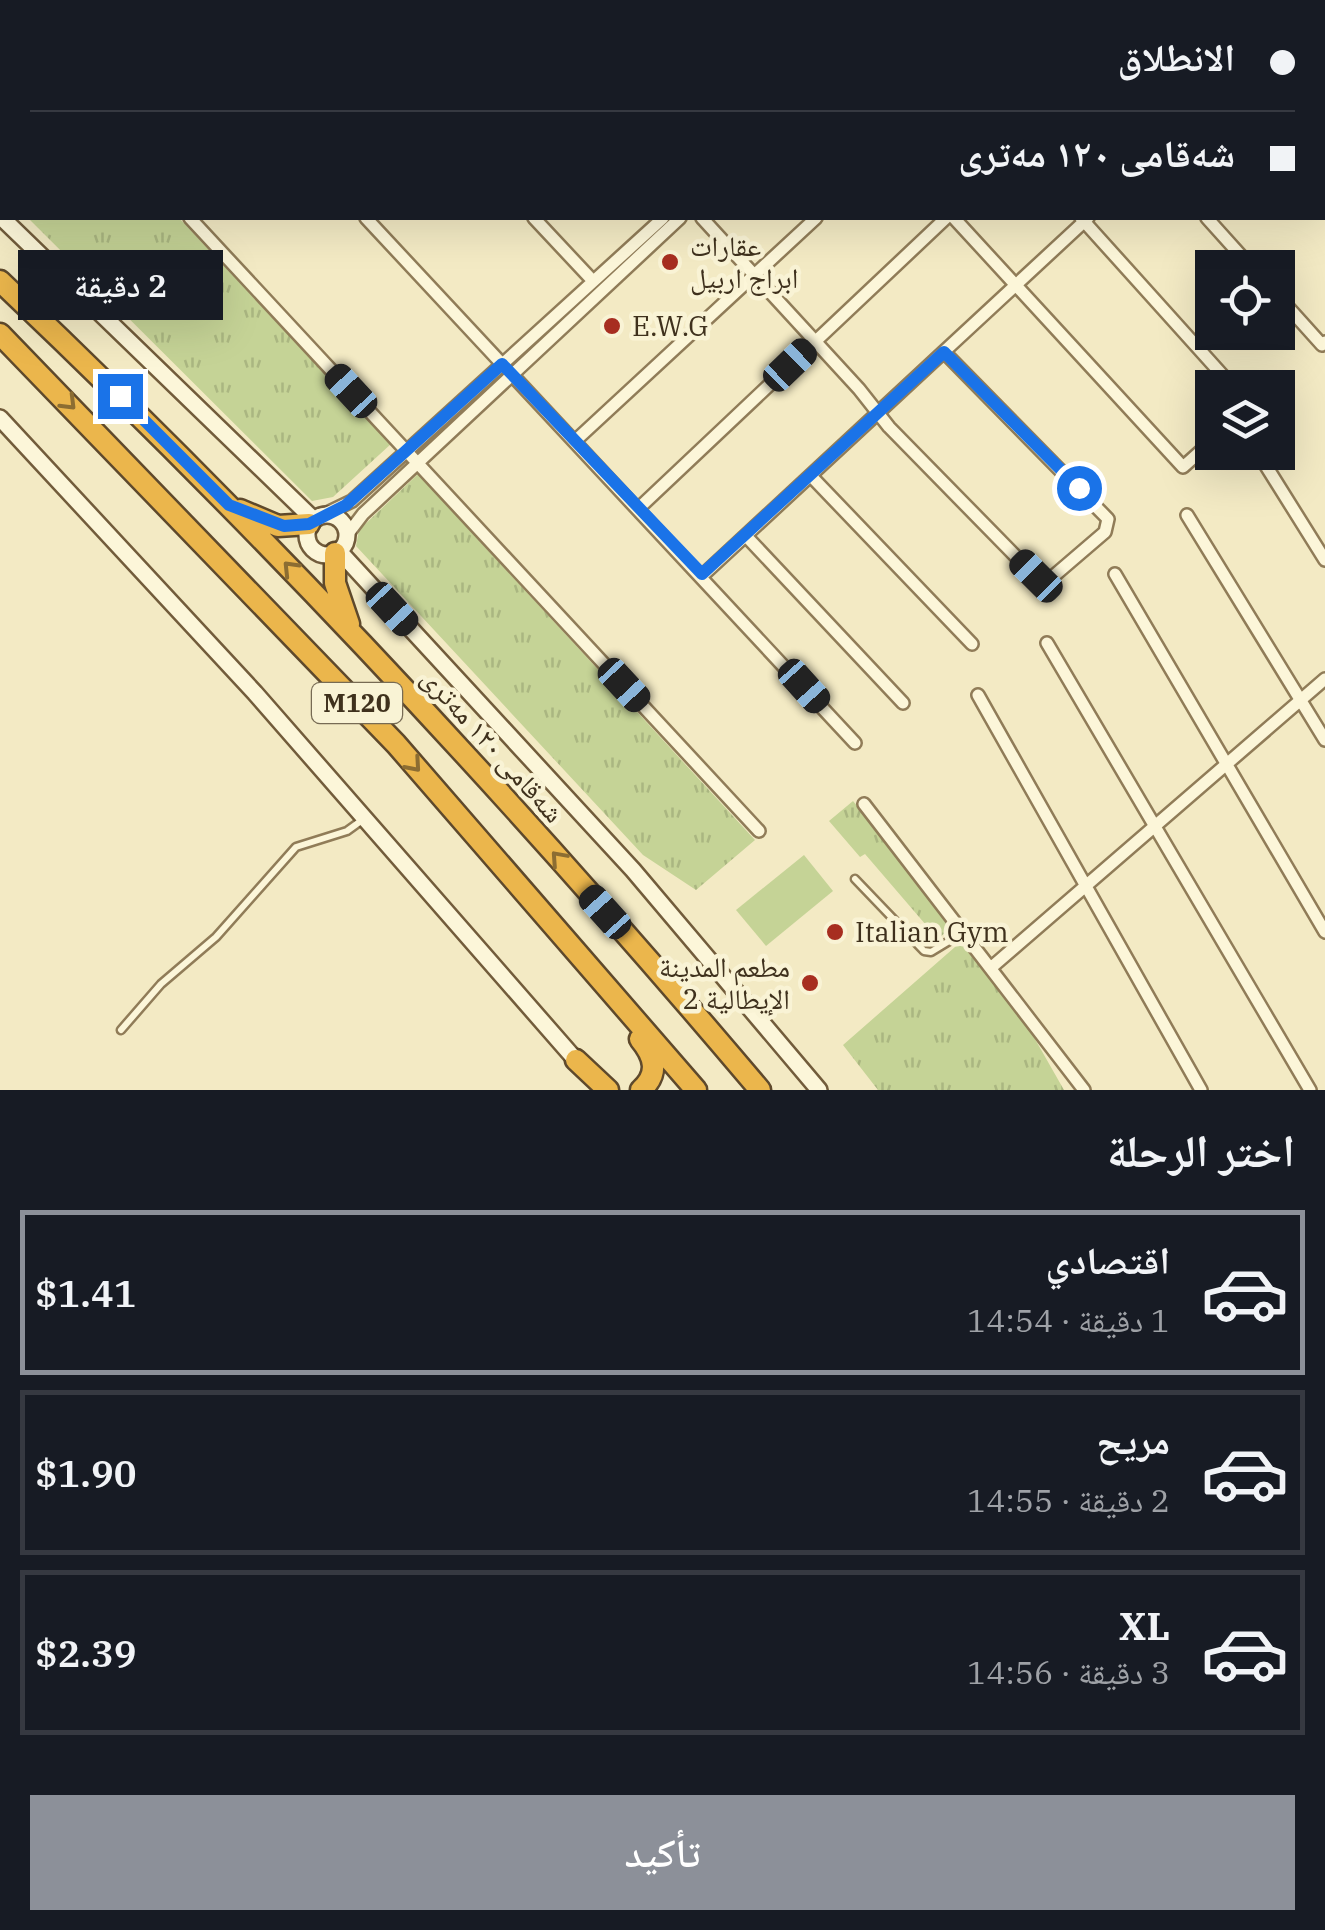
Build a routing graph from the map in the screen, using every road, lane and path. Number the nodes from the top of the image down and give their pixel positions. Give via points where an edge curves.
1 (4, 220) edge
2 (192, 220) edge
3 (368, 220) edge
4 (536, 220) edge
5 (661, 220) edge
6 (678, 220) edge
7 (704, 220) edge
8 (814, 220) edge
9 (944, 220) edge
10 (956, 220) edge
11 (1083, 220) edge
12 (1085, 220) edge
13 (1208, 220) edge
14 (1235, 250) edge
15 (754, 276) junction
16 (0, 281) edge
17 (593, 281) junction
18 (1016, 284) junction
19 (1295, 315) edge
20 (0, 334) edge
21 (815, 341) junction
22 (1325, 342) edge
23 (944, 352) junction
24 (506, 368) junction
25 (1218, 370) edge
26 (878, 414) junction
27 (0, 418) edge
28 (575, 441) junction
29 (406, 450) junction
30 (1195, 456) edge
31 (417, 462) junction
32 (1268, 470) edge
33 (811, 476) junction
34 (229, 505) junction
35 (639, 508) junction
36 (1187, 514) dead end
37 (316, 519) junction
38 (348, 535) junction
39 (746, 536) junction
40 (337, 552) junction
41 (1325, 560) edge
42 (702, 574) junction
43 (1115, 574) dead end
44 (351, 631) junction
45 (1046, 642) dead end
46 (972, 644) dead end
47 (1325, 679) edge
48 (978, 695) dead end
49 (1302, 699) junction
50 (903, 703) dead end
51 (1325, 740) edge
52 (855, 742) dead end
53 (1230, 763) junction
54 (864, 804) dead end
55 (366, 817) junction
56 (1156, 826) junction
57 (759, 830) dead end
58 (855, 879) dead end
59 (1086, 886) junction
60 (964, 932) junction
61 (1325, 932) edge
62 (588, 964) junction
63 (992, 966) junction
64 (120, 1030) dead end
65 (576, 1060) joint
66 (605, 1090) edge
67 (640, 1090) edge
68 (696, 1090) edge
69 (760, 1090) edge
70 (820, 1090) edge
71 (1084, 1090) edge
72 (1201, 1090) edge
73 (1310, 1090) edge

1 - 37 street
2 - 29 street
3 - 24 street
4 - 17 street
5 - 17 street
6 - 24 street
7 - 15 street
8 - 15 street
9 - 21 street
10 - 18 street
11 - 18 street
12 - 25 street
13 - 14 street
15 - 21 street
15 - 28 street
16 - 34 highway, شەقامی ١٢٠ مەتری
17 - 24 street
18 - 23 street
18 - 30 street via 1183,467
19 - 22 street
20 -> 62 highway, M120 via 396,744
21 - 26 street
21 - 35 street
23 - 26 street
23 - 26 street via 1106,516 1105,532 1053,577 1040,579
24 - 28 street
24 - 29 street
24 - 31 street
26 - 33 street
27 - 55 street
28 - 35 street
29 - 31 street
29 - 37 street via 346,505
31 - 38 street
31 - 57 street
32 - 41 street
33 - 39 street
33 - 46 street
34 - 37 highway via 278,526
44 -> 34 highway, شەقامی ١٢٠ مەتری
35 - 42 street
36 - 49 street
37 - 38 street via 342,522
37 - 40 street via 306,536 311,548
38 - 40 street
39 - 42 street
39 - 50 street
40 - 44 highway via 335,583
40 - 70 street via 633,870
42 - 52 street
43 - 53 street
69 -> 44 highway, شەقامی ١٢٠ مەتری
45 - 56 street
47 - 49 street
48 - 59 street
49 - 51 street
49 - 53 street
53 - 56 street
53 - 61 street
54 - 60 street
55 - 64 lane via 347,831 296,847 216,938 160,984
55 - 65 street
56 - 59 street
56 - 73 street
58 - 60 lane via 924,951
59 - 63 street
59 - 72 street
60 - 63 street
62 - 67 highway via 651,1053 653,1073
62 - 68 highway, M120
63 - 71 street
65 - 66 highway

